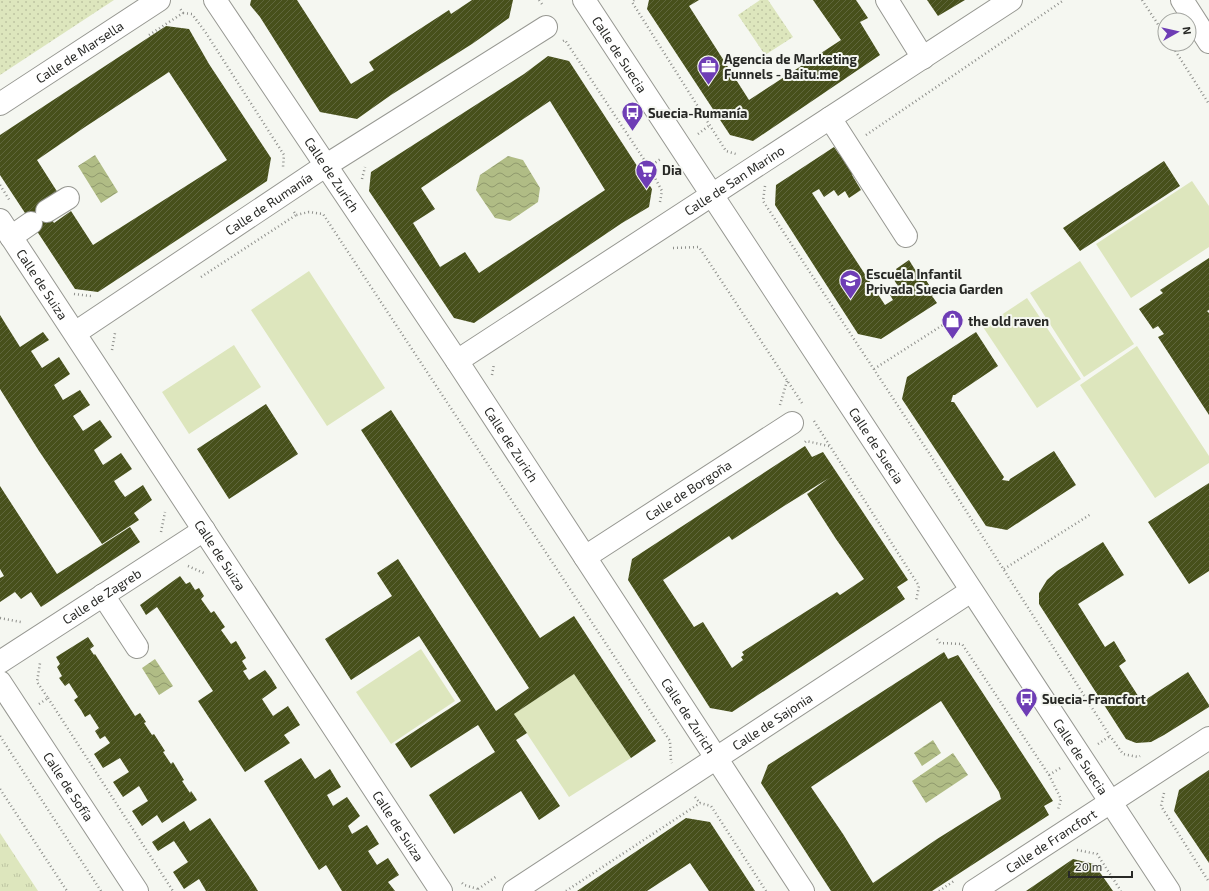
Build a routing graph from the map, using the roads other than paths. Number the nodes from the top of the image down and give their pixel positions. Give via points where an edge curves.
1 (159, 0) edge
2 (215, 0) edge
3 (887, 0) edge
4 (1011, 0) edge
5 (1182, 0) edge
6 (586, 1) edge
7 (552, 36) road end
8 (1209, 42) edge
9 (923, 58) junction
10 (0, 104) edge
11 (830, 118) junction
12 (325, 166) junction
13 (712, 195) junction
14 (68, 198) dead end
15 (18, 230) edge
16 (906, 236) dead end
17 (75, 333) junction
18 (457, 361) junction
19 (803, 416) road end
20 (204, 530) junction
21 (585, 557) junction
22 (971, 591) junction
23 (103, 595) junction
24 (137, 647) dead end
25 (0, 662) edge
26 (0, 682) edge
27 (1209, 738) edge
28 (716, 758) junction
29 (1110, 801) junction
30 (966, 885) edge
31 (137, 891) edge
32 (441, 891) edge
33 (514, 891) edge
34 (803, 891) edge
35 (1169, 891) edge

1 - 10 street, Calle de Marsella
2 - 12 street, Calle de Zurich
3 - 9 street
4 - 9 street, Calle de San Marino
5 - 8 street
6 - 13 street, Calle de Suecia
7 - 12 street, Calle de Rumanía
9 - 11 street, Calle de San Marino
11 - 13 street, Calle de San Marino
11 - 16 street
12 - 17 street, Calle de Rumanía
12 - 18 street, Calle de Zurich
13 - 18 street, Calle de San Marino
13 - 22 street, Calle de Suecia
14 - 15 street
15 - 17 street, Calle de Suiza
17 - 20 street, Calle de Suiza
18 - 21 street, Calle de Zurich
19 - 21 street, Calle de Borgoña
20 - 23 street, Calle de Zagreb
20 - 32 street, Calle de Suiza
21 - 28 street, Calle de Zurich
22 - 28 street, Calle de Sajonia
22 - 29 street, Calle de Suecia
23 - 24 street
23 - 25 street, Calle de Zagreb
26 - 31 street, Calle de Sofía
27 - 29 street, Calle de Francfort
28 - 33 street, Calle de Sajonia
28 - 34 street, Calle de Zurich
29 - 30 street, Calle de Francfort
29 - 35 street, Calle de Suecia

